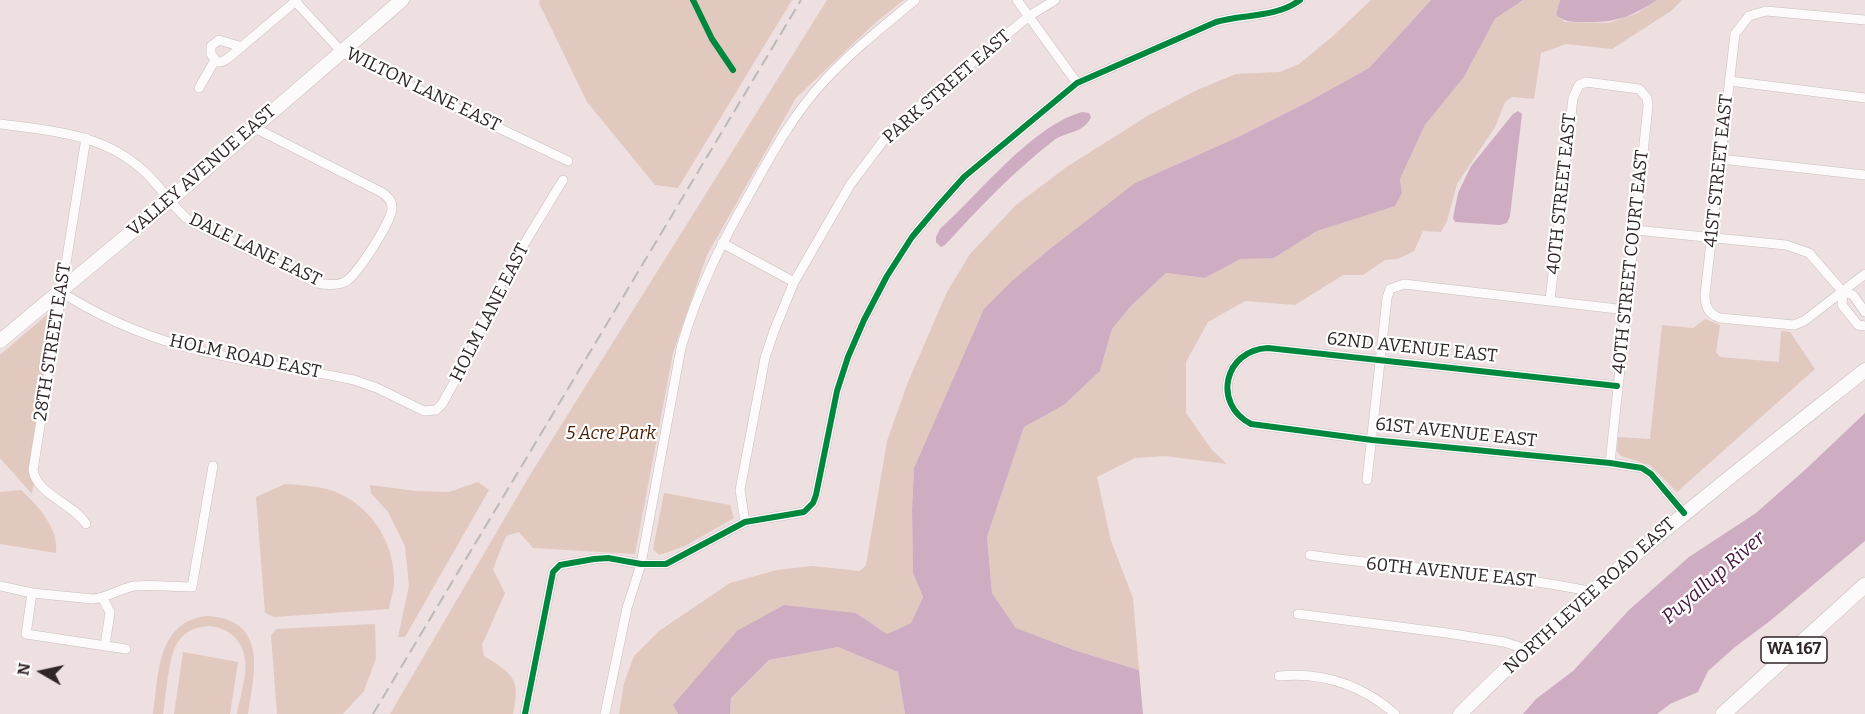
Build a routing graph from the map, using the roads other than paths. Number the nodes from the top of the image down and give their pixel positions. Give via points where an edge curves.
1 (295, 0) edge
2 (402, 0) edge
3 (915, 0) edge
4 (1017, 0) edge
5 (1055, 0) edge
6 (1300, 0) edge
7 (1029, 16) junction
8 (1865, 20) edge
9 (242, 47) junction
10 (342, 51) junction
11 (215, 60) junction
12 (1729, 81) junction
13 (1077, 83) junction
14 (199, 88) dead end
15 (1576, 89) joint
16 (1865, 98) edge
17 (0, 124) edge
18 (253, 127) junction
19 (86, 138) junction
20 (1720, 159) junction
21 (568, 160) dead end
22 (1865, 175) edge
23 (563, 180) dead end
24 (171, 199) junction
25 (1635, 230) junction
26 (1712, 237) junction
27 (722, 243) junction
28 (1865, 274) edge
29 (795, 282) junction
30 (60, 291) junction
31 (1843, 292) junction
32 (1550, 300) junction
33 (1626, 310) junction
34 (1865, 312) edge
35 (1865, 326) edge
36 (0, 341) edge
37 (1381, 360) junction
38 (1865, 370) edge
39 (1617, 386) junction
40 (1227, 389) joint
41 (432, 411) joint
42 (1372, 440) junction
43 (1610, 463) junction
44 (213, 466) dead end
45 (1367, 480) dead end
46 (1684, 513) junction
47 (745, 522) junction
48 (86, 524) dead end
49 (1310, 555) dead end
50 (640, 564) junction
51 (1865, 585) edge
52 (0, 586) edge
53 (1593, 592) junction
54 (32, 593) junction
55 (103, 599) junction
56 (1298, 614) dead end
57 (105, 646) junction
58 (126, 649) dead end
59 (1528, 650) junction
60 (1279, 676) dead end
61 (525, 714) edge
62 (605, 714) edge
63 (1395, 714) edge
64 (1460, 714) edge
65 (1723, 714) edge

1 - 9 street
1 - 10 street, WILTON LANE EAST
2 - 10 street, VALLEY AVENUE EAST
3 - 27 street via 854,51 802,107
4 - 7 street
5 - 7 street, PARK STREET EAST
6 - 13 street via 1268,14 1216,22
7 - 13 street
7 - 29 street, PARK STREET EAST via 886,137 850,185
8 - 12 street, 41ST STREET EAST via 1766,11 1749,16 1733,40
9 - 11 street via 224,61
9 - 11 street via 217,40 210,50
10 - 18 street, VALLEY AVENUE EAST
10 - 21 street, WILTON LANE EAST
11 - 14 street
12 - 16 street
12 - 20 street, 41ST STREET EAST
13 - 47 street via 964,177 912,237 887,276 848,357 837,391 816,495 809,508
15 - 25 street, 40TH STREET COURT EAST via 1586,82 1635,87 1647,98
15 - 32 street, 40TH STREET EAST
17 - 19 street
18 - 24 street, VALLEY AVENUE EAST
18 - 24 street, DALE LANE EAST via 381,192 391,201 390,217 349,279 333,285 314,281 191,222 178,212
19 - 24 street via 130,159
19 - 30 street, 28TH STREET EAST
20 - 22 street
20 - 26 street, 41ST STREET EAST
23 - 41 street, HOLM LANE EAST via 504,277 457,379 442,404
24 - 30 street, VALLEY AVENUE EAST
25 - 26 street
25 - 33 street, 40TH STREET COURT EAST
26 - 31 street via 1804,250
26 - 31 street, 41ST STREET EAST via 1705,299 1711,314 1725,319 1794,325
27 - 29 street
27 - 50 street via 690,316 681,348
28 - 31 street
29 - 47 street, PARK STREET EAST via 765,358 740,490
30 - 36 street, VALLEY AVENUE EAST
30 - 41 street, HOLM ROAD EAST via 161,339 354,380
30 - 48 street, 28TH STREET EAST via 33,472 44,489 73,509
31 - 34 street via 1852,295
31 - 35 street via 1842,305 1858,325
32 - 33 street
32 - 37 street via 1394,286 1387,298
33 - 39 street, 40TH STREET COURT EAST
37 - 39 street, 62ND AVENUE EAST
37 - 40 street, 62ND AVENUE EAST via 1259,349 1239,359
37 - 42 street
38 - 46 street, NORTH LEVEE ROAD EAST
39 - 43 street, 40TH STREET COURT EAST
40 - 42 street, 61ST AVENUE EAST via 1234,411 1251,424
42 - 43 street, 61ST AVENUE EAST
42 - 45 street
43 - 46 street, 61ST AVENUE EAST via 1642,468 1651,474
44 - 55 street via 203,490 192,587 138,586
46 - 53 street, NORTH LEVEE ROAD EAST
47 - 50 street via 666,564
49 - 53 street, 60TH AVENUE EAST
50 - 61 street via 608,558 567,562 556,567
50 - 62 street
51 - 65 main road, WA 167
52 - 54 street
53 - 59 street, NORTH LEVEE ROAD EAST
54 - 55 street
54 - 57 street via 26,634
55 - 57 street via 110,612
56 - 59 street via 1447,633
57 - 58 street
59 - 64 street, NORTH LEVEE ROAD EAST
60 - 63 street via 1309,675 1359,688

